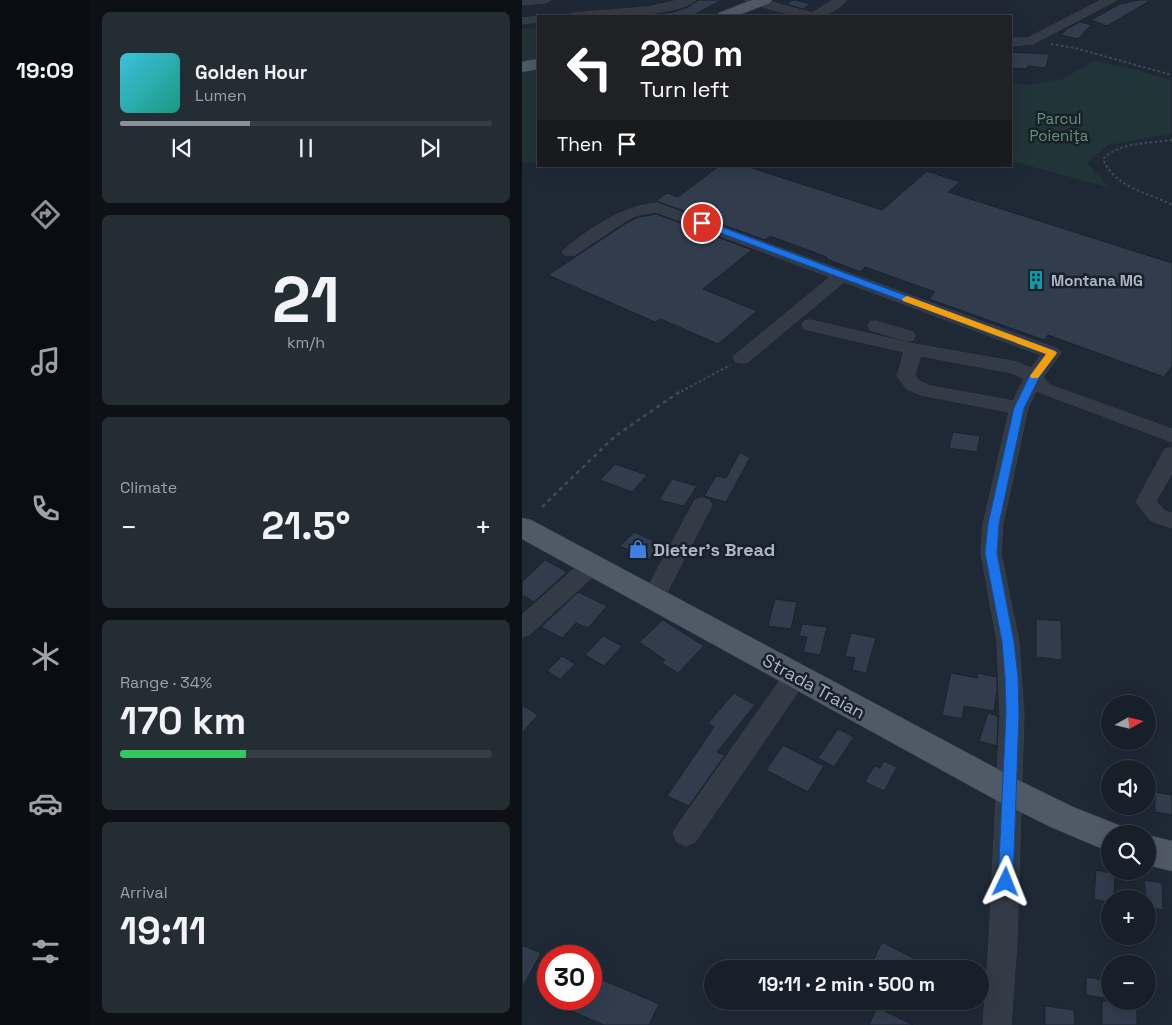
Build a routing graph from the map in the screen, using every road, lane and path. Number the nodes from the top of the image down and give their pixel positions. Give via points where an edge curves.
1 (545, 0) edge
2 (603, 0) edge
3 (690, 0) edge
4 (840, 0) edge
5 (1111, 0) edge
6 (759, 1) edge
7 (522, 2) edge
8 (606, 13) junction
9 (584, 15) edge
10 (726, 15) edge
11 (806, 15) edge
12 (818, 15) edge
13 (537, 19) edge
14 (522, 21) edge
15 (1029, 41) junction
16 (1012, 42) edge
17 (537, 64) edge
18 (522, 67) edge
19 (1172, 75) edge
20 (1172, 140) edge
21 (1172, 205) edge
22 (570, 252) dead end
23 (842, 275) junction
24 (810, 325) dead end
25 (876, 326) dead end
26 (914, 349) junction
27 (948, 355) junction
28 (742, 358) joint
29 (1034, 377) junction
30 (1019, 408) junction
31 (1172, 436) edge
32 (1172, 454) edge
33 (702, 505) dead end
34 (542, 507) dead end
35 (1172, 521) edge
36 (522, 527) edge
37 (592, 564) junction
38 (653, 598) junction
39 (522, 628) edge
40 (796, 676) junction
41 (1009, 791) junction
42 (1101, 833) edge
43 (686, 834) dead end
44 (1156, 852) edge
45 (1172, 856) edge
46 (997, 1025) edge

1 - 7 street
2 - 8 street
3 - 8 street
4 - 12 street
5 - 15 street
6 - 10 main road
6 - 11 street
8 - 9 street
13 - 14 street
15 - 16 street
15 - 19 path via 1075,48
17 - 18 main road
20 - 21 path via 1116,149 1103,159 1105,168 1118,181
22 - 23 street via 629,212 656,207
23 - 28 street
23 - 29 street via 1052,353
24 - 26 street
25 - 27 street via 928,342 948,351
26 - 27 street
26 - 30 street via 906,376 913,385 927,391
27 - 29 street via 1017,368
28 - 34 path via 669,398 614,437
29 - 30 street
29 - 31 street via 1044,389
30 - 41 street via 993,524 991,553 1008,642 1011,677
32 - 35 street via 1146,502 1158,516
33 - 38 street
36 - 37 main road, Strada Traian
37 - 38 main road, Strada Traian
37 - 39 street
38 - 40 main road, Strada Traian
40 - 41 main road, Strada Traian
40 - 43 street
41 - 42 main road, Strada Traian
41 - 46 street
44 - 45 main road

